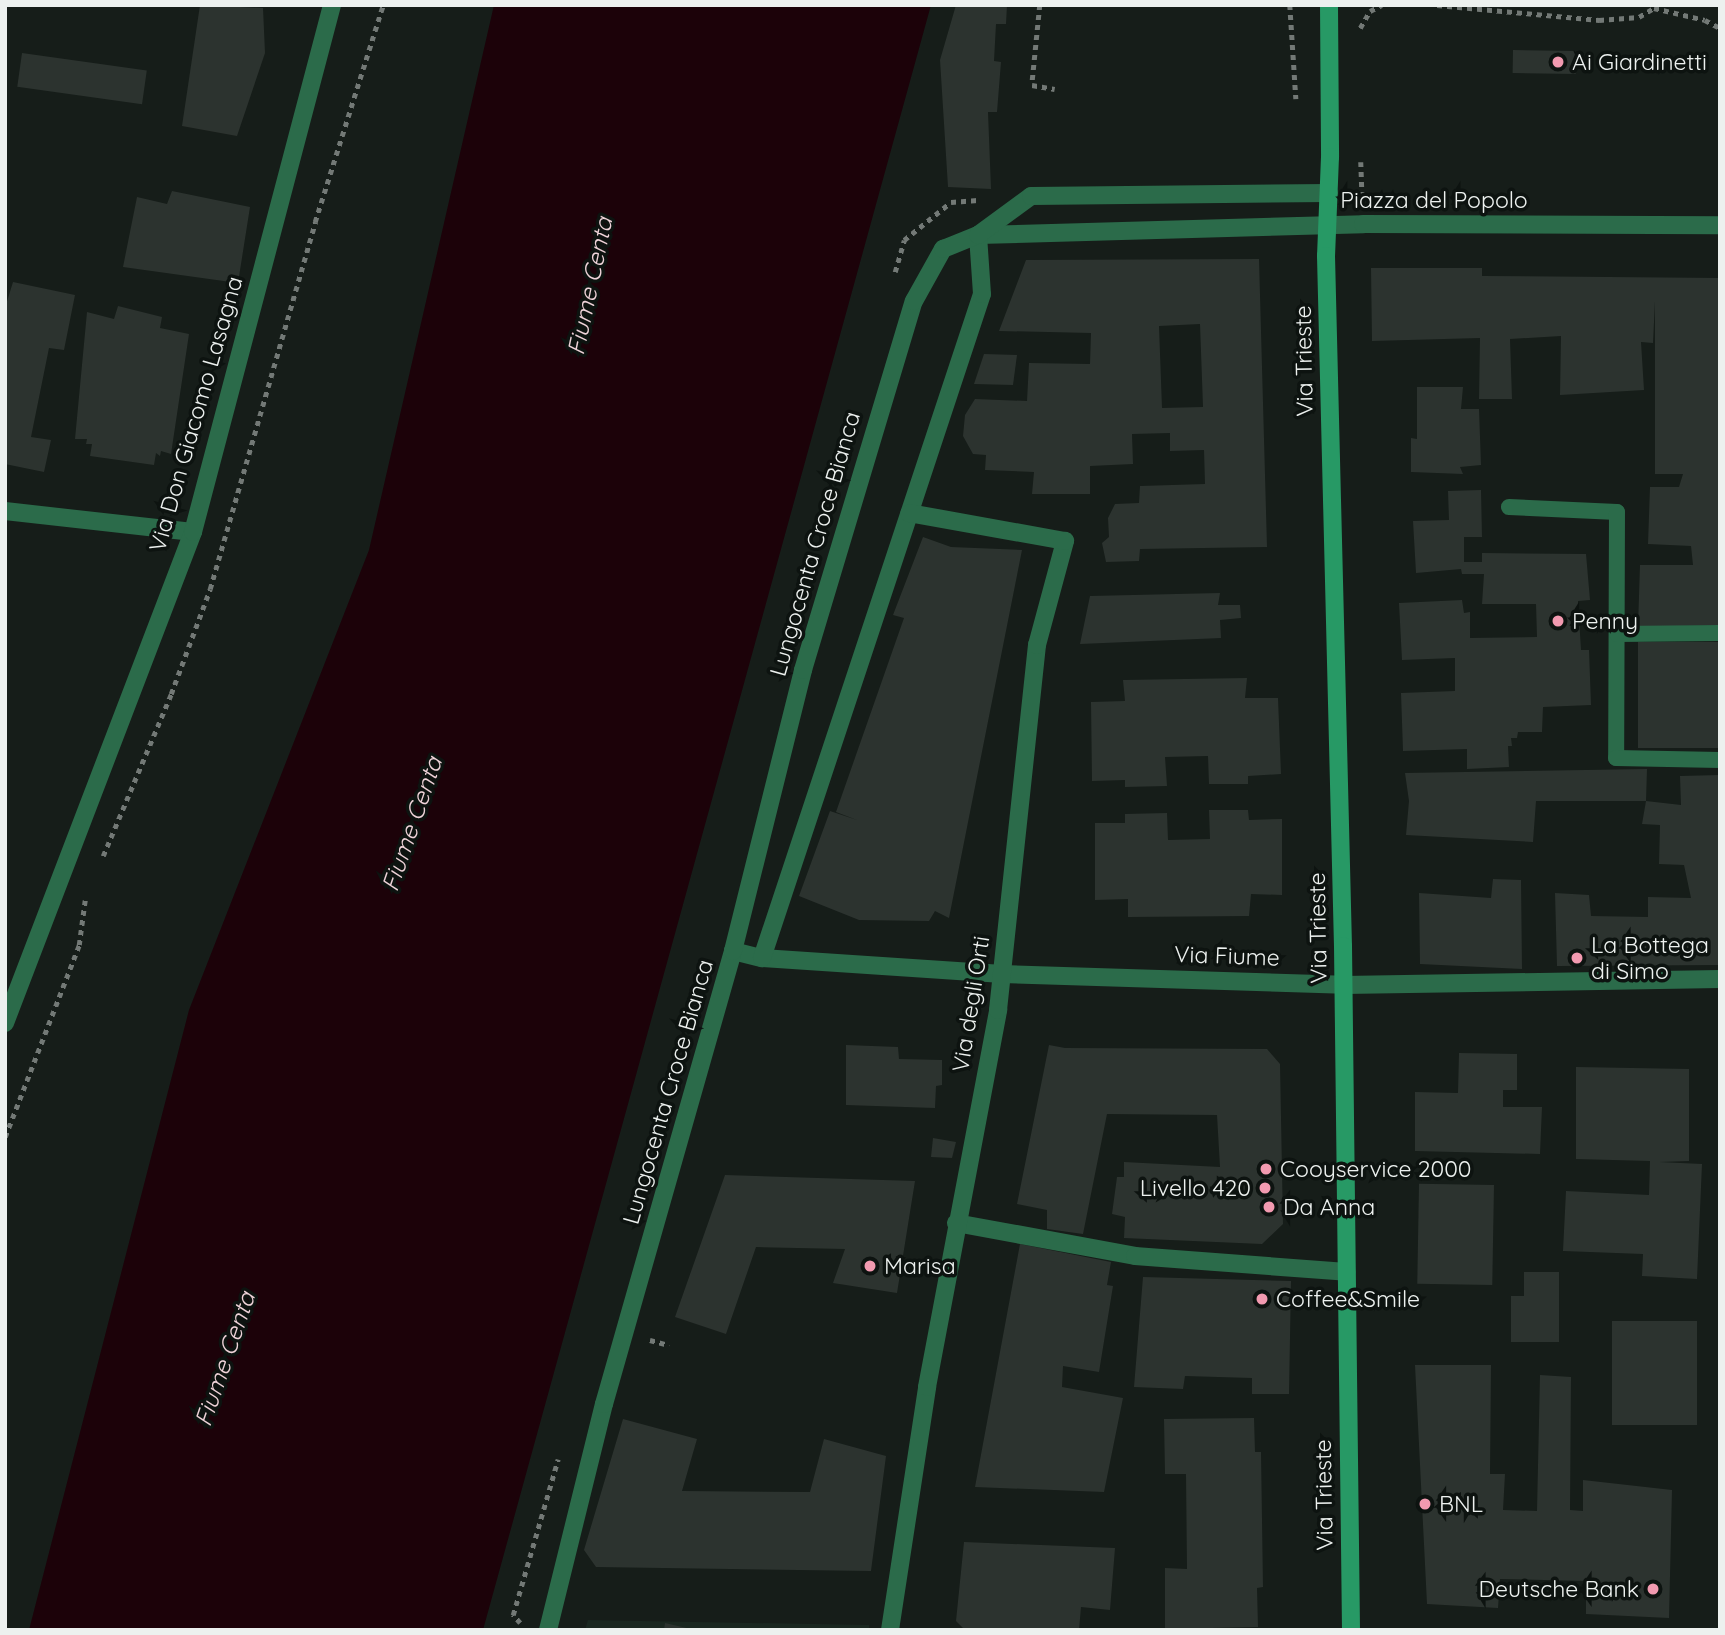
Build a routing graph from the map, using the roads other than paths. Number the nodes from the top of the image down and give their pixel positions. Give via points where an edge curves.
1 (332, 5) edge
2 (1329, 5) edge
3 (1329, 193) junction
4 (1327, 225) junction
5 (1720, 225) edge
6 (978, 235) junction
7 (1508, 507) dead end
8 (5, 511) edge
9 (910, 513) junction
10 (193, 532) junction
11 (1720, 633) edge
12 (1617, 634) junction
13 (1720, 760) edge
14 (733, 951) junction
15 (762, 958) junction
16 (1002, 974) junction
17 (1720, 979) edge
18 (1343, 985) junction
19 (5, 1023) edge
20 (956, 1223) junction
21 (1346, 1272) junction
22 (548, 1630) edge
23 (890, 1630) edge
24 (1351, 1630) edge

1 - 10 street, Via Don Giacomo Lasagna
2 - 3 street, Piazza del Popolo
3 - 4 street, Piazza del Popolo
3 - 6 street via 1031,196
4 - 5 street, Piazza del Popolo
4 - 6 street
4 - 18 street, Via Trieste
6 - 9 street via 982,294
6 - 14 street, Lungocenta Croce Bianca via 943,249 914,301 803,670
7 - 12 lane via 1617,512
8 - 10 street
9 - 15 street
9 - 16 street, Via degli Orti via 1065,541 1037,645
10 - 19 street, Via Don Giacomo Lasagna
11 - 12 lane
12 - 13 lane via 1616,758
14 - 15 street, Via Fiume
14 - 22 street, Lungocenta Croce Bianca via 604,1404
15 - 16 street, Via Fiume
16 - 18 street, Via Fiume
16 - 20 street, Via degli Orti
17 - 18 street, Via Fiume
18 - 21 street, Via Trieste
20 - 21 street via 1135,1255
20 - 23 street, Via degli Orti
21 - 24 street, Via Trieste

